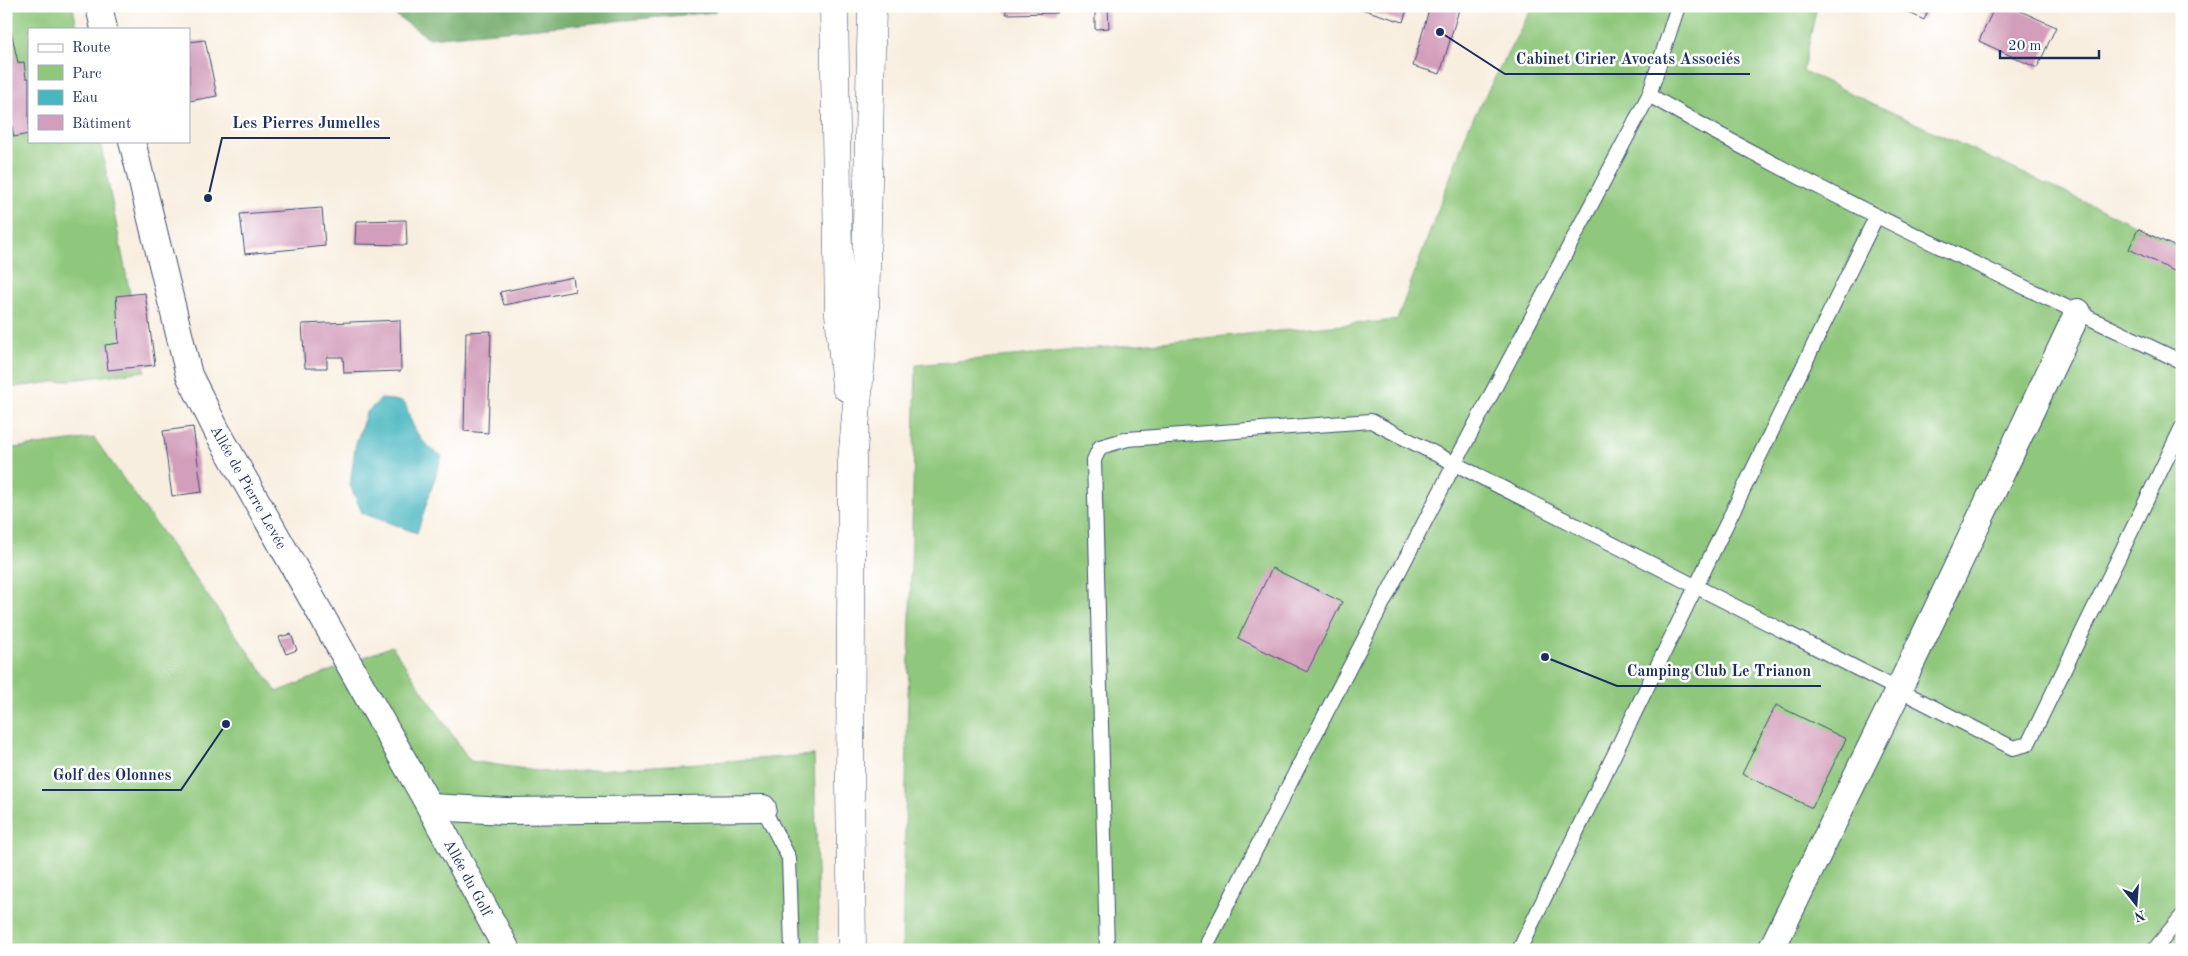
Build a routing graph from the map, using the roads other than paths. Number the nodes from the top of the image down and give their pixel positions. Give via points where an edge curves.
1 (99, 6) edge
2 (834, 6) edge
3 (872, 6) edge
4 (1678, 6) edge
5 (104, 28) edge
6 (1649, 95) junction
7 (132, 142) edge
8 (1876, 216) junction
9 (2078, 312) junction
10 (2182, 362) edge
11 (2182, 427) edge
12 (852, 462) junction
13 (1455, 463) junction
14 (1695, 586) junction
15 (1899, 689) junction
16 (430, 807) junction
17 (763, 808) joint
18 (2182, 916) edge
19 (1208, 942) dead end
20 (507, 950) edge
21 (792, 950) edge
22 (852, 950) edge
23 (1107, 950) edge
24 (1518, 950) edge
25 (1771, 950) edge
26 (2154, 950) edge

1 - 5 street
2 - 12 main road via 839,314
3 - 12 main road via 864,312
4 - 6 lane
6 - 8 lane
6 - 13 lane
7 - 16 street, Allée de Pierre Levée via 190,375 217,431
8 - 9 lane
8 - 14 lane
9 - 10 lane
9 - 15 street
11 - 15 lane via 2028,744 2013,748
12 - 22 main road
13 - 14 lane
13 - 19 lane
13 - 23 lane via 1371,421 1128,438 1100,447 1094,460
14 - 15 lane
14 - 24 lane
15 - 25 street
16 - 17 street via 506,811
16 - 20 street, Allée du Golf
17 - 21 lane via 789,858
18 - 26 lane

